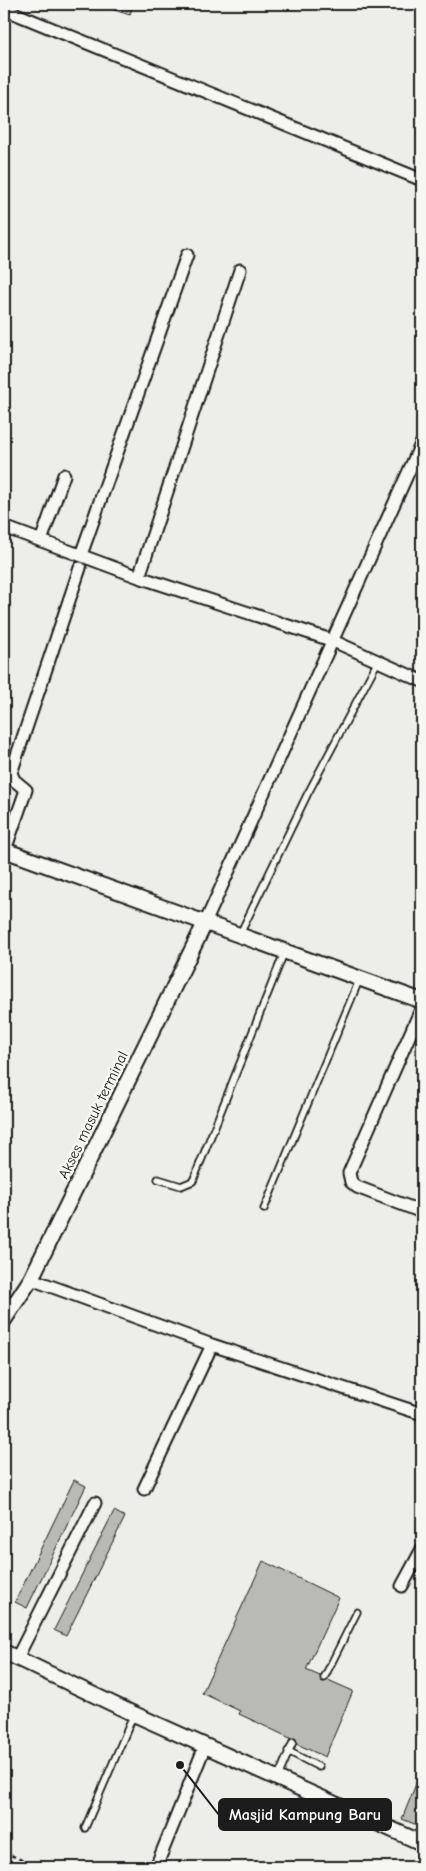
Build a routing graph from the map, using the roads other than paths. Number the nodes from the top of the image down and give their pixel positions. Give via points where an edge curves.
1 (4, 9) edge
2 (422, 180) edge
3 (187, 255) dead end
4 (240, 270) dead end
5 (422, 442) edge
6 (64, 475) dead end
7 (4, 527) edge
8 (41, 541) junction
9 (81, 555) junction
10 (80, 568) dead end
11 (139, 576) junction
12 (331, 640) junction
13 (378, 661) junction
14 (422, 681) edge
15 (4, 850) edge
16 (206, 921) junction
17 (240, 934) junction
18 (285, 950) junction
19 (360, 978) junction
20 (422, 1001) edge
21 (422, 1007) edge
22 (158, 1179) dead end
23 (264, 1209) dead end
24 (422, 1212) edge
25 (31, 1279) junction
26 (4, 1320) edge
27 (212, 1346) junction
28 (422, 1414) edge
29 (144, 1489) dead end
30 (95, 1503) dead end
31 (422, 1549) edge
32 (402, 1586) dead end
33 (357, 1612) dead end
34 (4, 1652) edge
35 (17, 1658) junction
36 (324, 1678) dead end
37 (134, 1714) junction
38 (293, 1742) dead end
39 (204, 1746) junction
40 (288, 1751) junction
41 (319, 1767) dead end
42 (277, 1779) junction
43 (85, 1828) dead end
44 (422, 1843) edge
45 (156, 1867) edge

1 - 2 street
3 - 9 street
4 - 11 street
5 - 12 street
6 - 8 street
7 - 8 street
8 - 9 street
9 - 11 street
10 - 15 street via 10,773 26,790
11 - 12 street
12 - 13 street
12 - 16 street
13 - 14 street
13 - 17 lane via 307,795
15 - 16 street
16 - 17 street
16 - 25 street, Akses masuk terminal
17 - 18 street
18 - 19 street
18 - 22 lane via 193,1182 181,1186
19 - 20 street
19 - 23 lane
21 - 24 street via 349,1173 351,1182 357,1187
25 - 26 street, Akses masuk terminal
25 - 27 street
27 - 28 street
27 - 29 street
30 - 35 street
31 - 32 street
33 - 36 lane
34 - 35 street
35 - 37 street
37 - 39 street
37 - 43 lane
38 - 40 lane
39 - 42 street
39 - 45 street
40 - 41 lane
40 - 42 lane
42 - 44 street

